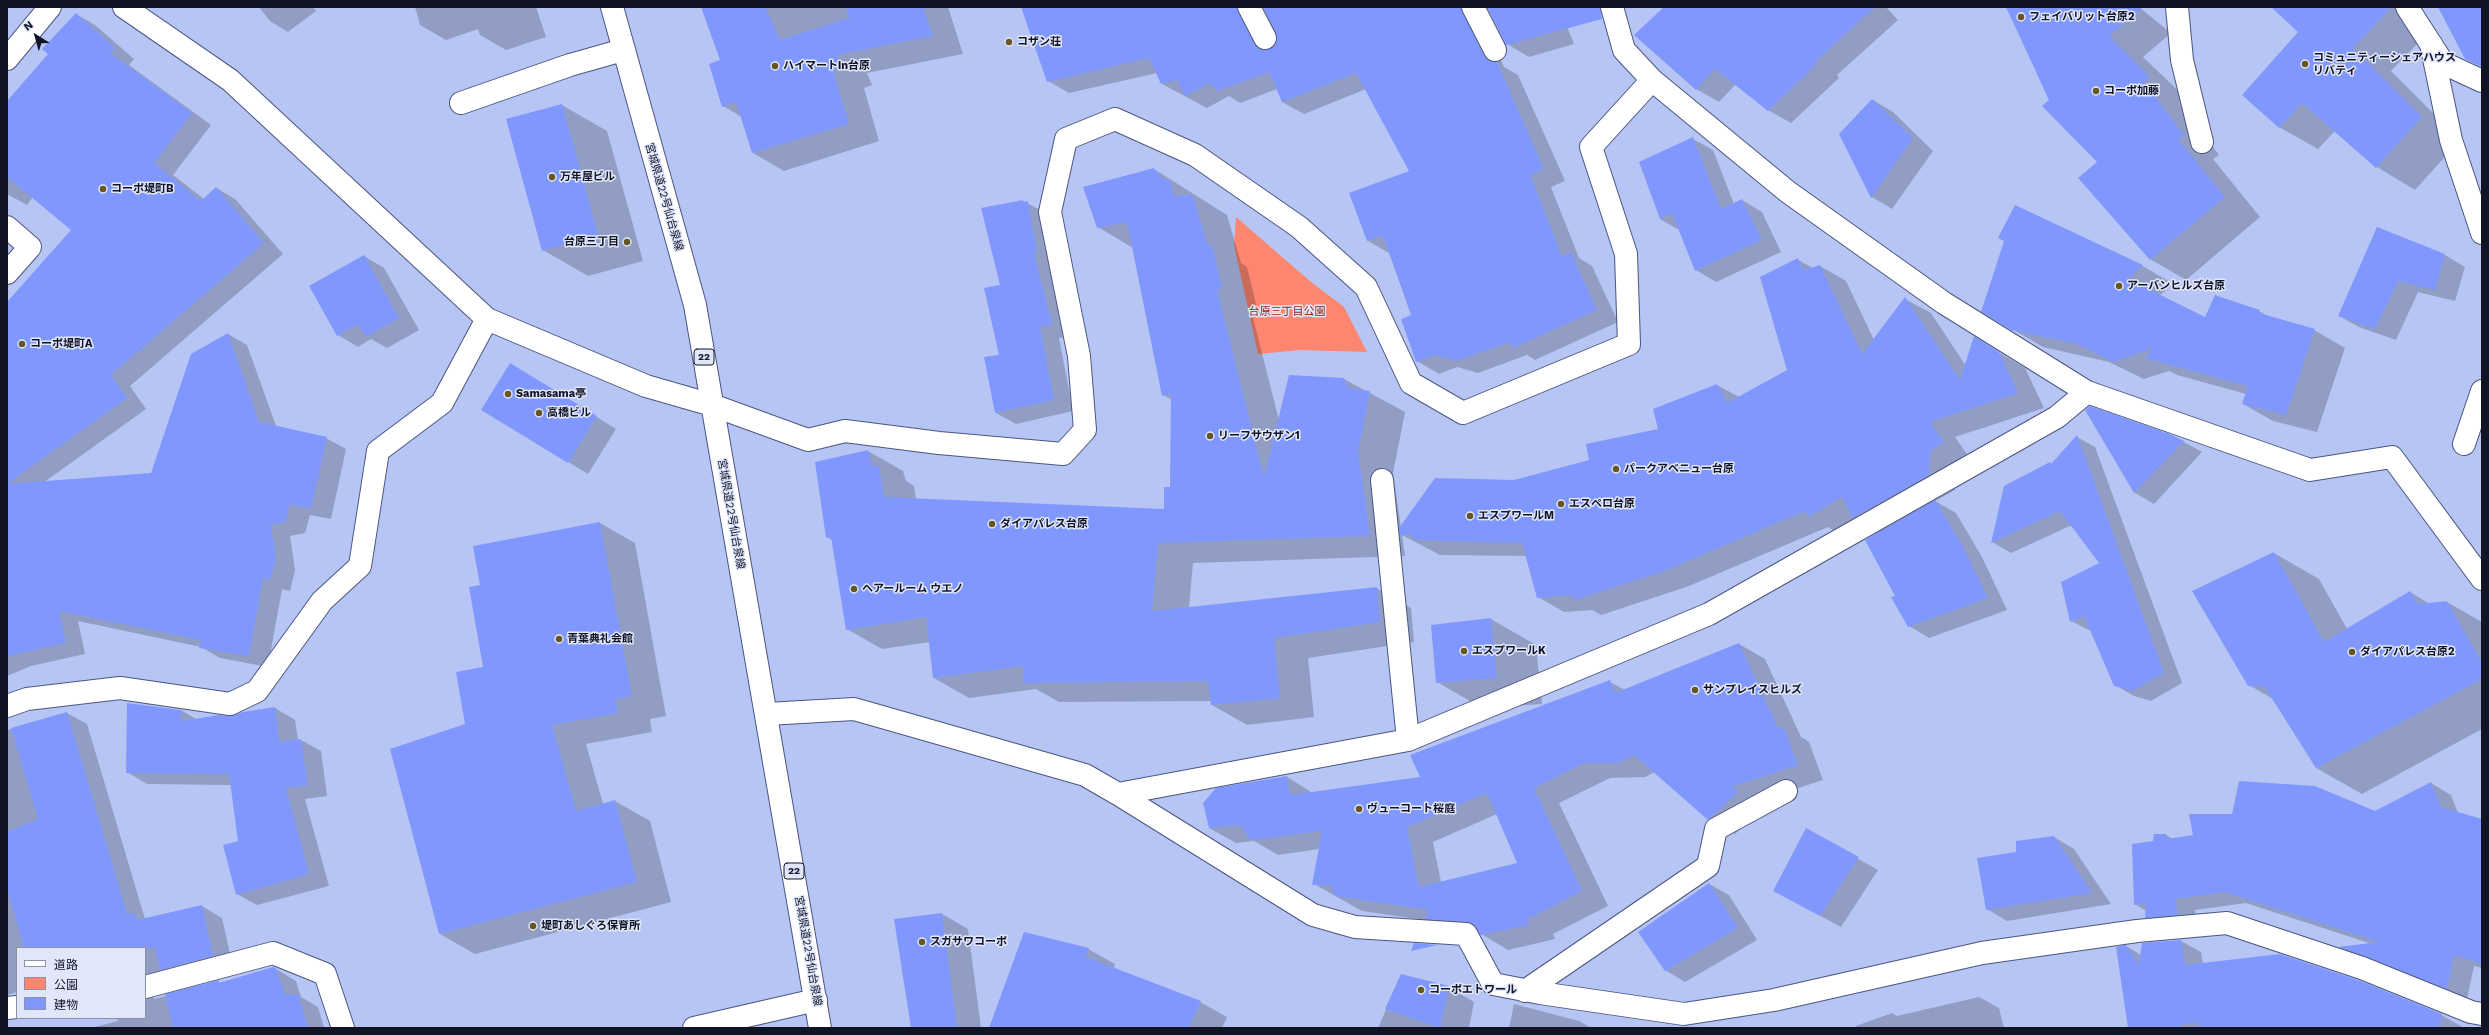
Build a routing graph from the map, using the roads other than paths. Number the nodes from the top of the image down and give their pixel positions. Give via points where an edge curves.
1 (50, 7) edge
2 (124, 7) edge
3 (612, 7) edge
4 (1249, 7) edge
5 (1473, 7) edge
6 (1612, 7) edge
7 (2177, 7) edge
8 (2407, 7) edge
9 (1265, 38) dead end
10 (2431, 44) junction
11 (623, 50) junction
12 (1495, 50) dead end
13 (7, 59) edge
14 (1652, 80) junction
15 (2482, 81) edge
16 (461, 103) dead end
17 (2202, 142) dead end
18 (7, 227) edge
19 (2482, 233) edge
20 (7, 273) edge
21 (487, 319) junction
22 (2087, 392) junction
23 (2482, 392) edge
24 (712, 405) junction
25 (2464, 444) dead end
26 (1382, 480) dead end
27 (2482, 579) edge
28 (7, 706) edge
29 (767, 714) junction
30 (1408, 740) junction
31 (1786, 790) dead end
32 (1118, 794) junction
33 (146, 987) edge
34 (1525, 991) junction
35 (816, 1000) junction
36 (2482, 1014) edge
37 (698, 1027) edge
38 (343, 1028) edge
39 (820, 1028) edge

1 - 13 street
2 - 21 street via 230,80
3 - 11 street, 宮城県道22号仙台泉線 / 22
4 - 9 street
5 - 12 street
6 - 14 street via 1624,50
7 - 17 street via 2182,60
8 - 10 street
10 - 15 street via 2443,63
10 - 19 street via 2451,140
11 - 16 street via 570,65
11 - 24 street, 宮城県道22号仙台泉線 / 22 via 695,305
14 - 22 street via 1794,196 1944,303
14 - 24 street via 1591,146 1626,254 1629,344 1463,413 1411,384 1366,287 1299,227 1195,155 1115,119 1066,139 1050,212 1079,356 1085,430 1063,454 939,443 845,431 808,440
18 - 20 street via 30,247
21 - 24 street via 646,386
21 - 28 street via 442,403 378,451 360,566 322,601 257,691 230,704 120,688 28,699
22 - 27 street via 2310,470 2392,457
22 - 30 street via 2057,417 1709,614
23 - 25 street
24 - 29 street, 宮城県道22号仙台泉線 / 22
26 - 30 street
29 - 32 street via 854,709 1085,774
29 - 35 street, 宮城県道22号仙台泉線 / 22
30 - 32 street
31 - 34 street via 1716,830 1708,866
32 - 34 street via 1313,915 1355,927 1466,934 1494,984
33 - 38 street via 273,953 325,974
34 - 36 street via 1684,1014 1774,1000 1982,953 2137,931 2227,923 2362,968 2470,1012
35 - 37 street
35 - 39 street, 宮城県道22号仙台泉線 / 22

